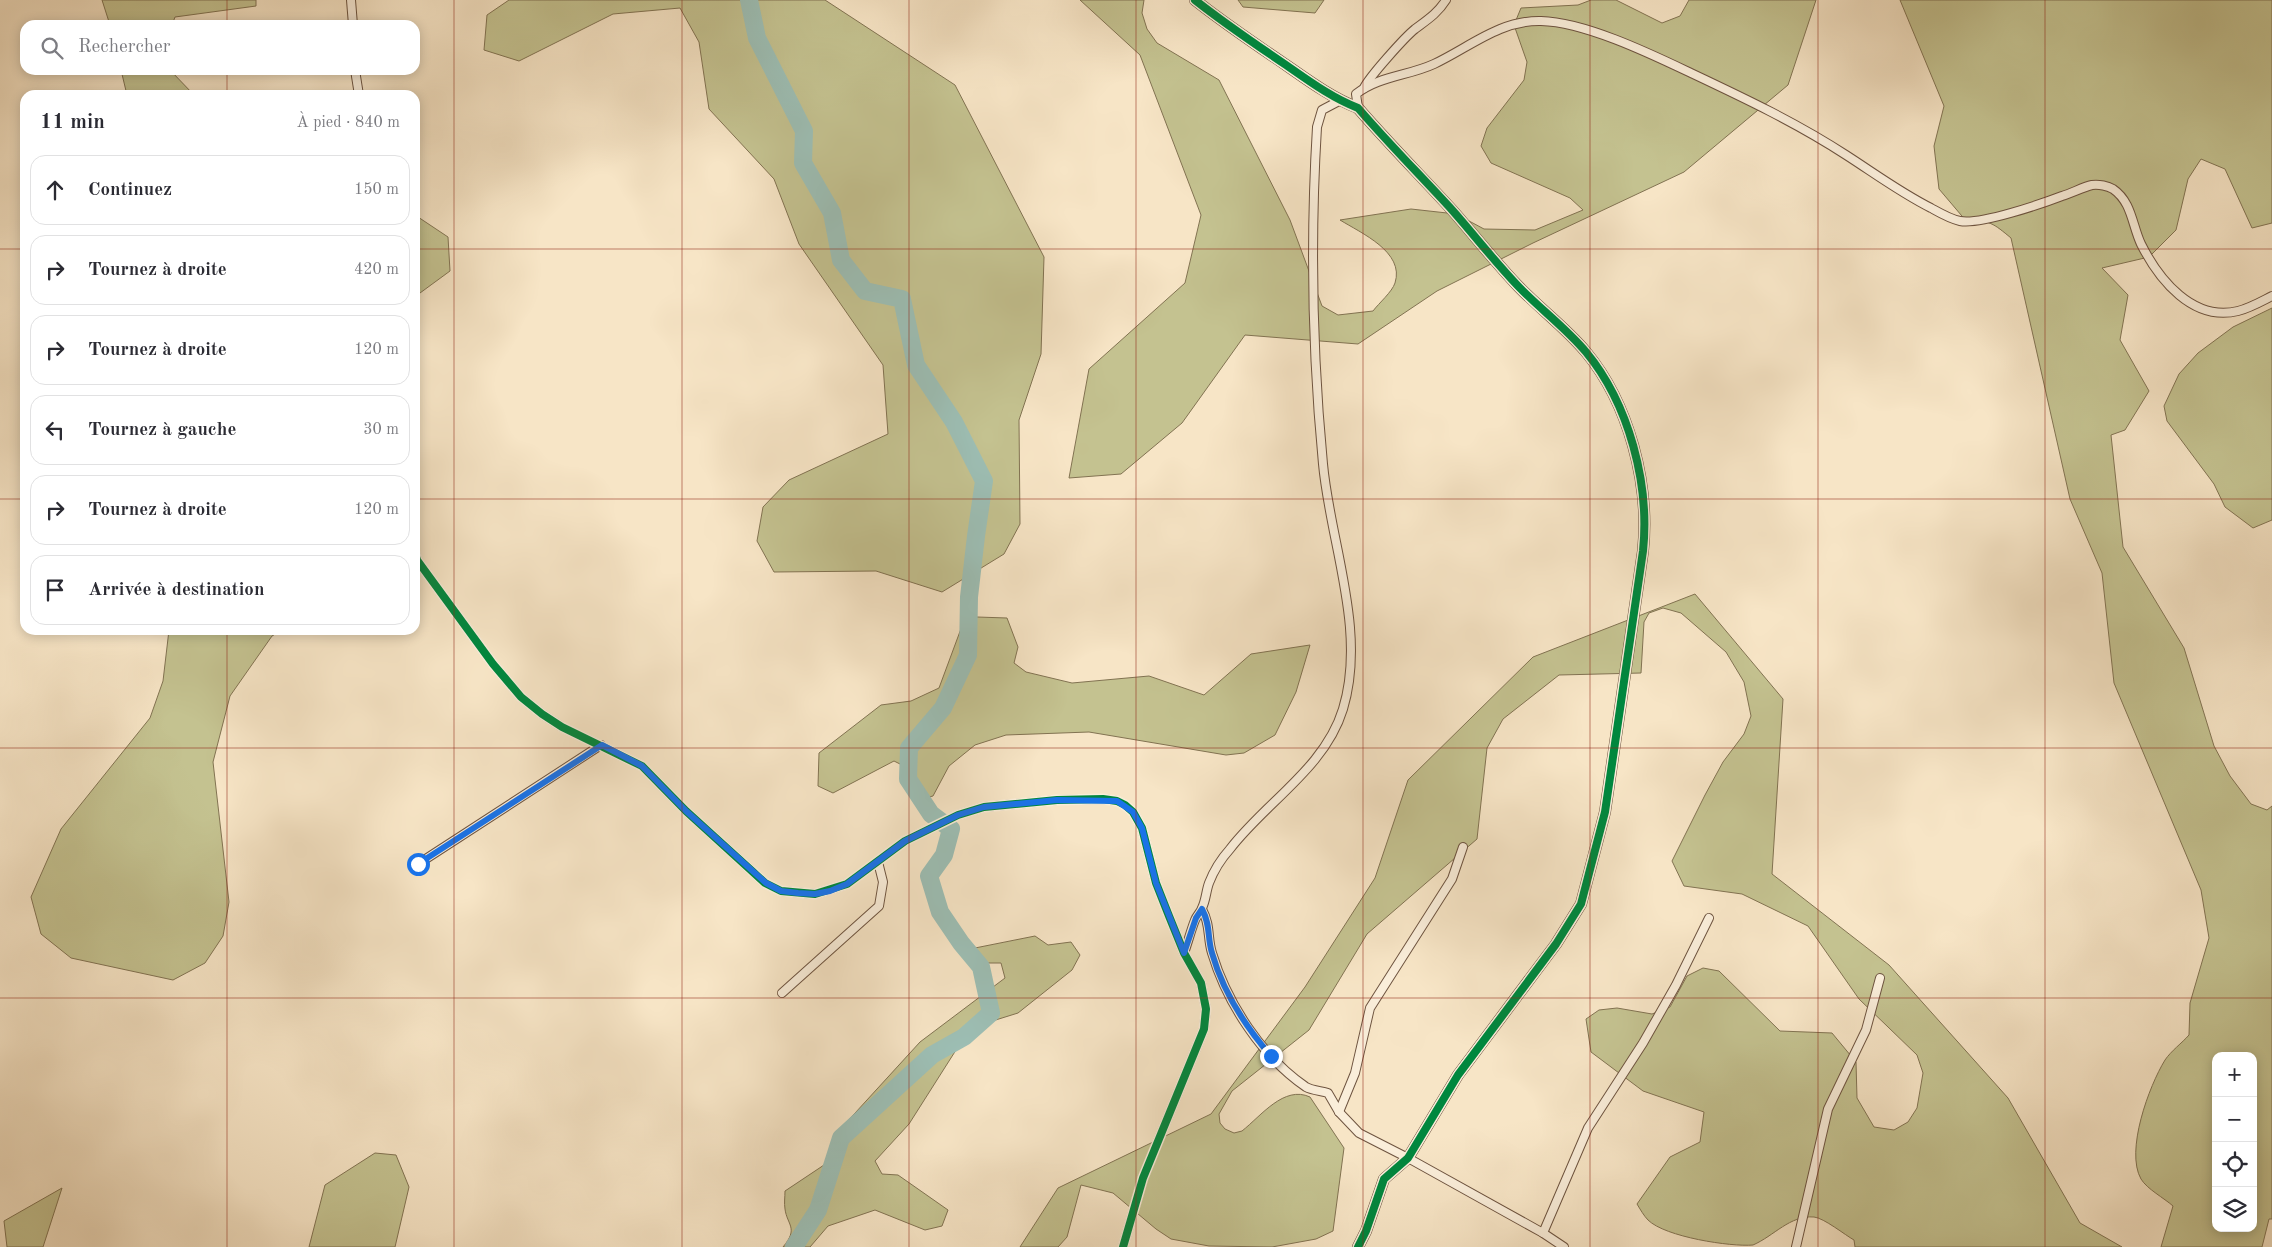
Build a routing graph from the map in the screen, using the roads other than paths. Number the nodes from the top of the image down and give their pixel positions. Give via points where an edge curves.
1 (350, 0) edge
2 (1195, 0) edge
3 (1446, 0) edge
4 (352, 20) edge
5 (356, 75) edge
6 (1364, 88) junction
7 (358, 90) edge
8 (1339, 101) junction
9 (1358, 108) junction
10 (2272, 296) edge
11 (420, 564) edge
12 (602, 745) junction
13 (1463, 846) dead end
14 (878, 862) junction
15 (418, 864) dead end
16 (1202, 909) junction
17 (1709, 918) dead end
18 (1184, 953) junction
19 (1880, 978) dead end
20 (782, 993) dead end
21 (1339, 1112) junction
22 (1408, 1158) junction
23 (1543, 1233) junction
24 (1123, 1247) edge
25 (1358, 1247) edge
26 (1564, 1247) edge
27 (1796, 1247) edge

1 - 4 street
2 - 8 street
3 - 6 street via 1370,76
5 - 7 street
6 - 9 street via 1356,94
6 - 10 street via 1430,65 1500,29 1540,21 1570,26 1653,55 1746,99 1837,149 1912,198 1957,220 1978,221 2092,185 2112,188 2129,208 2141,244 2160,275 2177,294 2205,310 2225,313 2240,311
8 - 9 street
8 - 16 street via 1322,110 1317,127 1312,294 1323,467 1350,635 1344,708 1326,745 1313,762 1218,863
9 - 22 street via 1518,286 1586,352 1604,377 1638,462 1646,524 1605,812 1580,904 1556,944 1458,1074
11 - 12 street via 492,664 520,697 562,727
12 - 14 street via 642,766 753,872 781,891 815,894 830,891 847,884
12 - 15 street
13 - 21 street via 1452,880 1370,1008 1355,1073
14 - 18 street via 884,854 905,841 958,815 984,807 1057,800 1117,801 1133,812 1142,828 1156,883
14 - 20 street via 883,882 879,906
16 - 18 street
16 - 21 street via 1210,932 1211,951 1224,985 1251,1033 1307,1088 1328,1093
17 - 23 street via 1643,1043 1588,1128
18 - 24 street via 1201,983 1206,1009 1204,1029 1143,1178
19 - 27 street via 1866,1030 1828,1109
21 - 22 street via 1359,1133
22 - 23 street
22 - 25 street via 1384,1179
23 - 26 street

